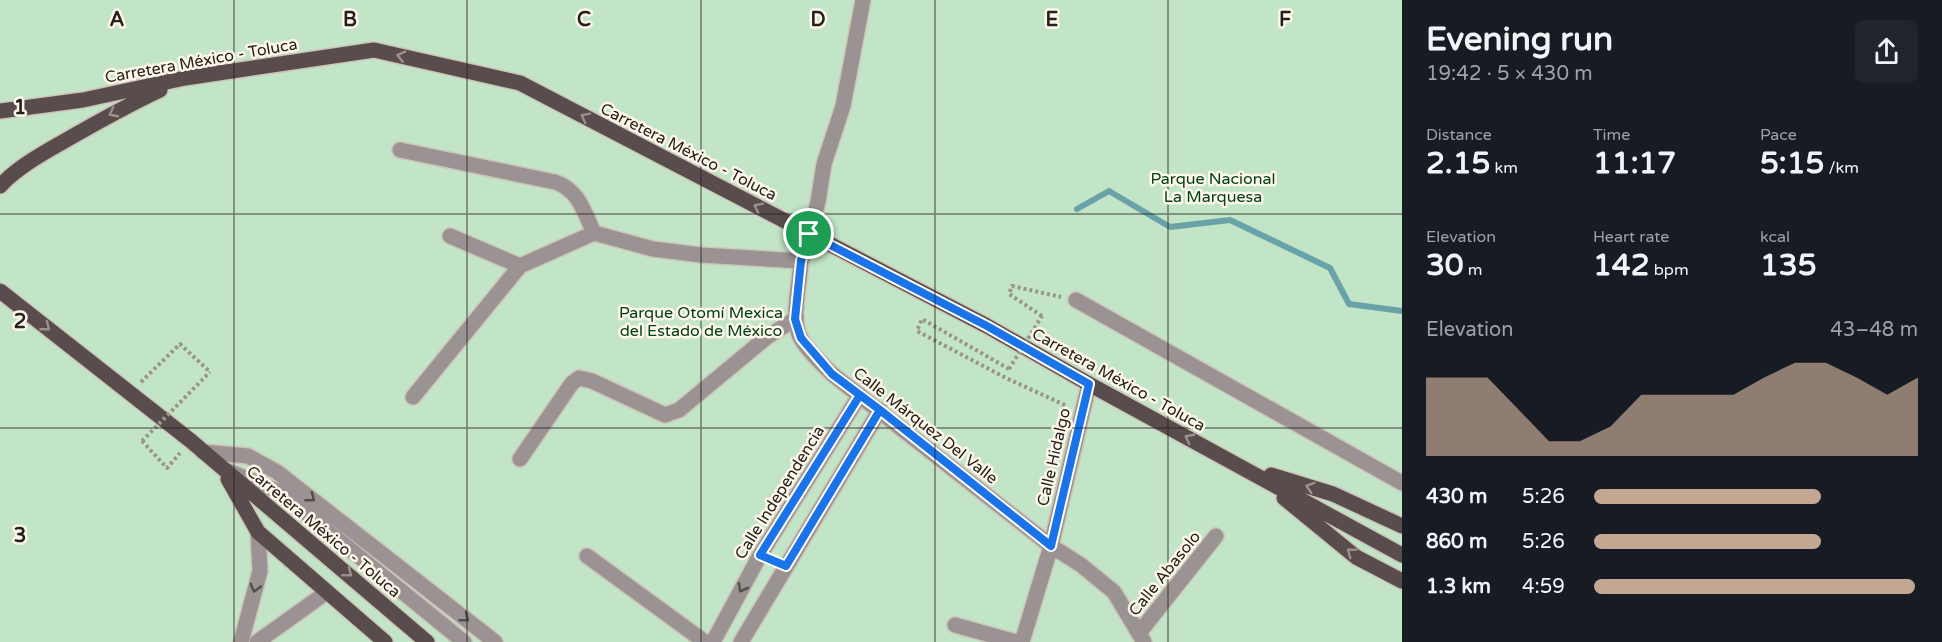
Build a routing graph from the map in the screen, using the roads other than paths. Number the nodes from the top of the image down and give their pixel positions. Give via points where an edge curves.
1 (862, 0) edge
2 (185, 78) junction
3 (0, 111) edge
4 (400, 150) dead end
5 (0, 186) edge
6 (594, 233) junction
7 (809, 234) junction
8 (450, 236) dead end
9 (801, 261) junction
10 (520, 266) junction
11 (0, 291) edge
12 (1076, 300) road end
13 (795, 319) junction
14 (1089, 384) junction
15 (860, 395) junction
16 (414, 397) dead end
17 (880, 410) junction
18 (203, 452) junction
19 (520, 459) dead end
20 (1240, 466) junction
21 (222, 469) junction
22 (1402, 483) edge
23 (1402, 526) edge
24 (258, 532) junction
25 (1216, 536) dead end
26 (1051, 546) junction
27 (760, 555) junction
28 (1402, 555) edge
29 (587, 556) dead end
30 (786, 566) junction
31 (1402, 580) edge
32 (327, 592) junction
33 (955, 625) dead end
34 (1142, 637) edge
35 (241, 642) edge
36 (257, 642) edge
37 (385, 642) edge
38 (427, 642) edge
39 (464, 642) edge
40 (495, 642) edge
41 (705, 642) edge
42 (713, 642) edge
43 (741, 642) edge
44 (1016, 642) edge
45 (1022, 642) edge

1 - 7 street via 843,106 824,164
2 - 3 main road, Carretera México - Toluca via 83,100
2 -> 5 main road via 42,154
7 -> 2 main road, Carretera México - Toluca via 520,83 375,50
4 - 6 street via 568,186
6 - 9 street via 663,250
6 - 10 street
7 - 9 street
7 - 14 main road, Carretera México - Toluca
8 - 10 street
9 - 13 street
10 - 16 street
11 -> 18 main road, Carretera México - Toluca
12 - 22 street
13 - 15 street, Calle Márquez Del Valle via 807,347 832,374
13 - 19 street via 767,337 679,410 665,415 579,378
20 -> 14 main road, Carretera México - Toluca
14 - 26 street, Calle Hidalgo
15 - 17 street, Calle Márquez Del Valle
15 - 27 street, Calle Independencia
17 - 26 street, Calle Márquez Del Valle
17 - 30 street
18 - 21 main road, Carretera México - Toluca
18 -> 40 street via 248,456 277,472
23 -> 20 main road via 1333,494
20 - 28 main road, Carretera México - Toluca
31 -> 20 main road via 1356,557
21 - 24 main road
21 -> 38 main road, Carretera México - Toluca
21 - 39 street via 280,492
24 - 32 main road
24 -> 35 street via 260,571
25 - 34 street, Calle Abasolo
26 - 34 street, Calle Márquez Del Valle via 1114,592
26 - 45 street, Calle Hidalgo
27 - 30 street
27 -> 42 street, Calle Independencia
29 - 41 street
30 - 43 street
32 - 36 street
32 - 37 main road
33 - 44 street

